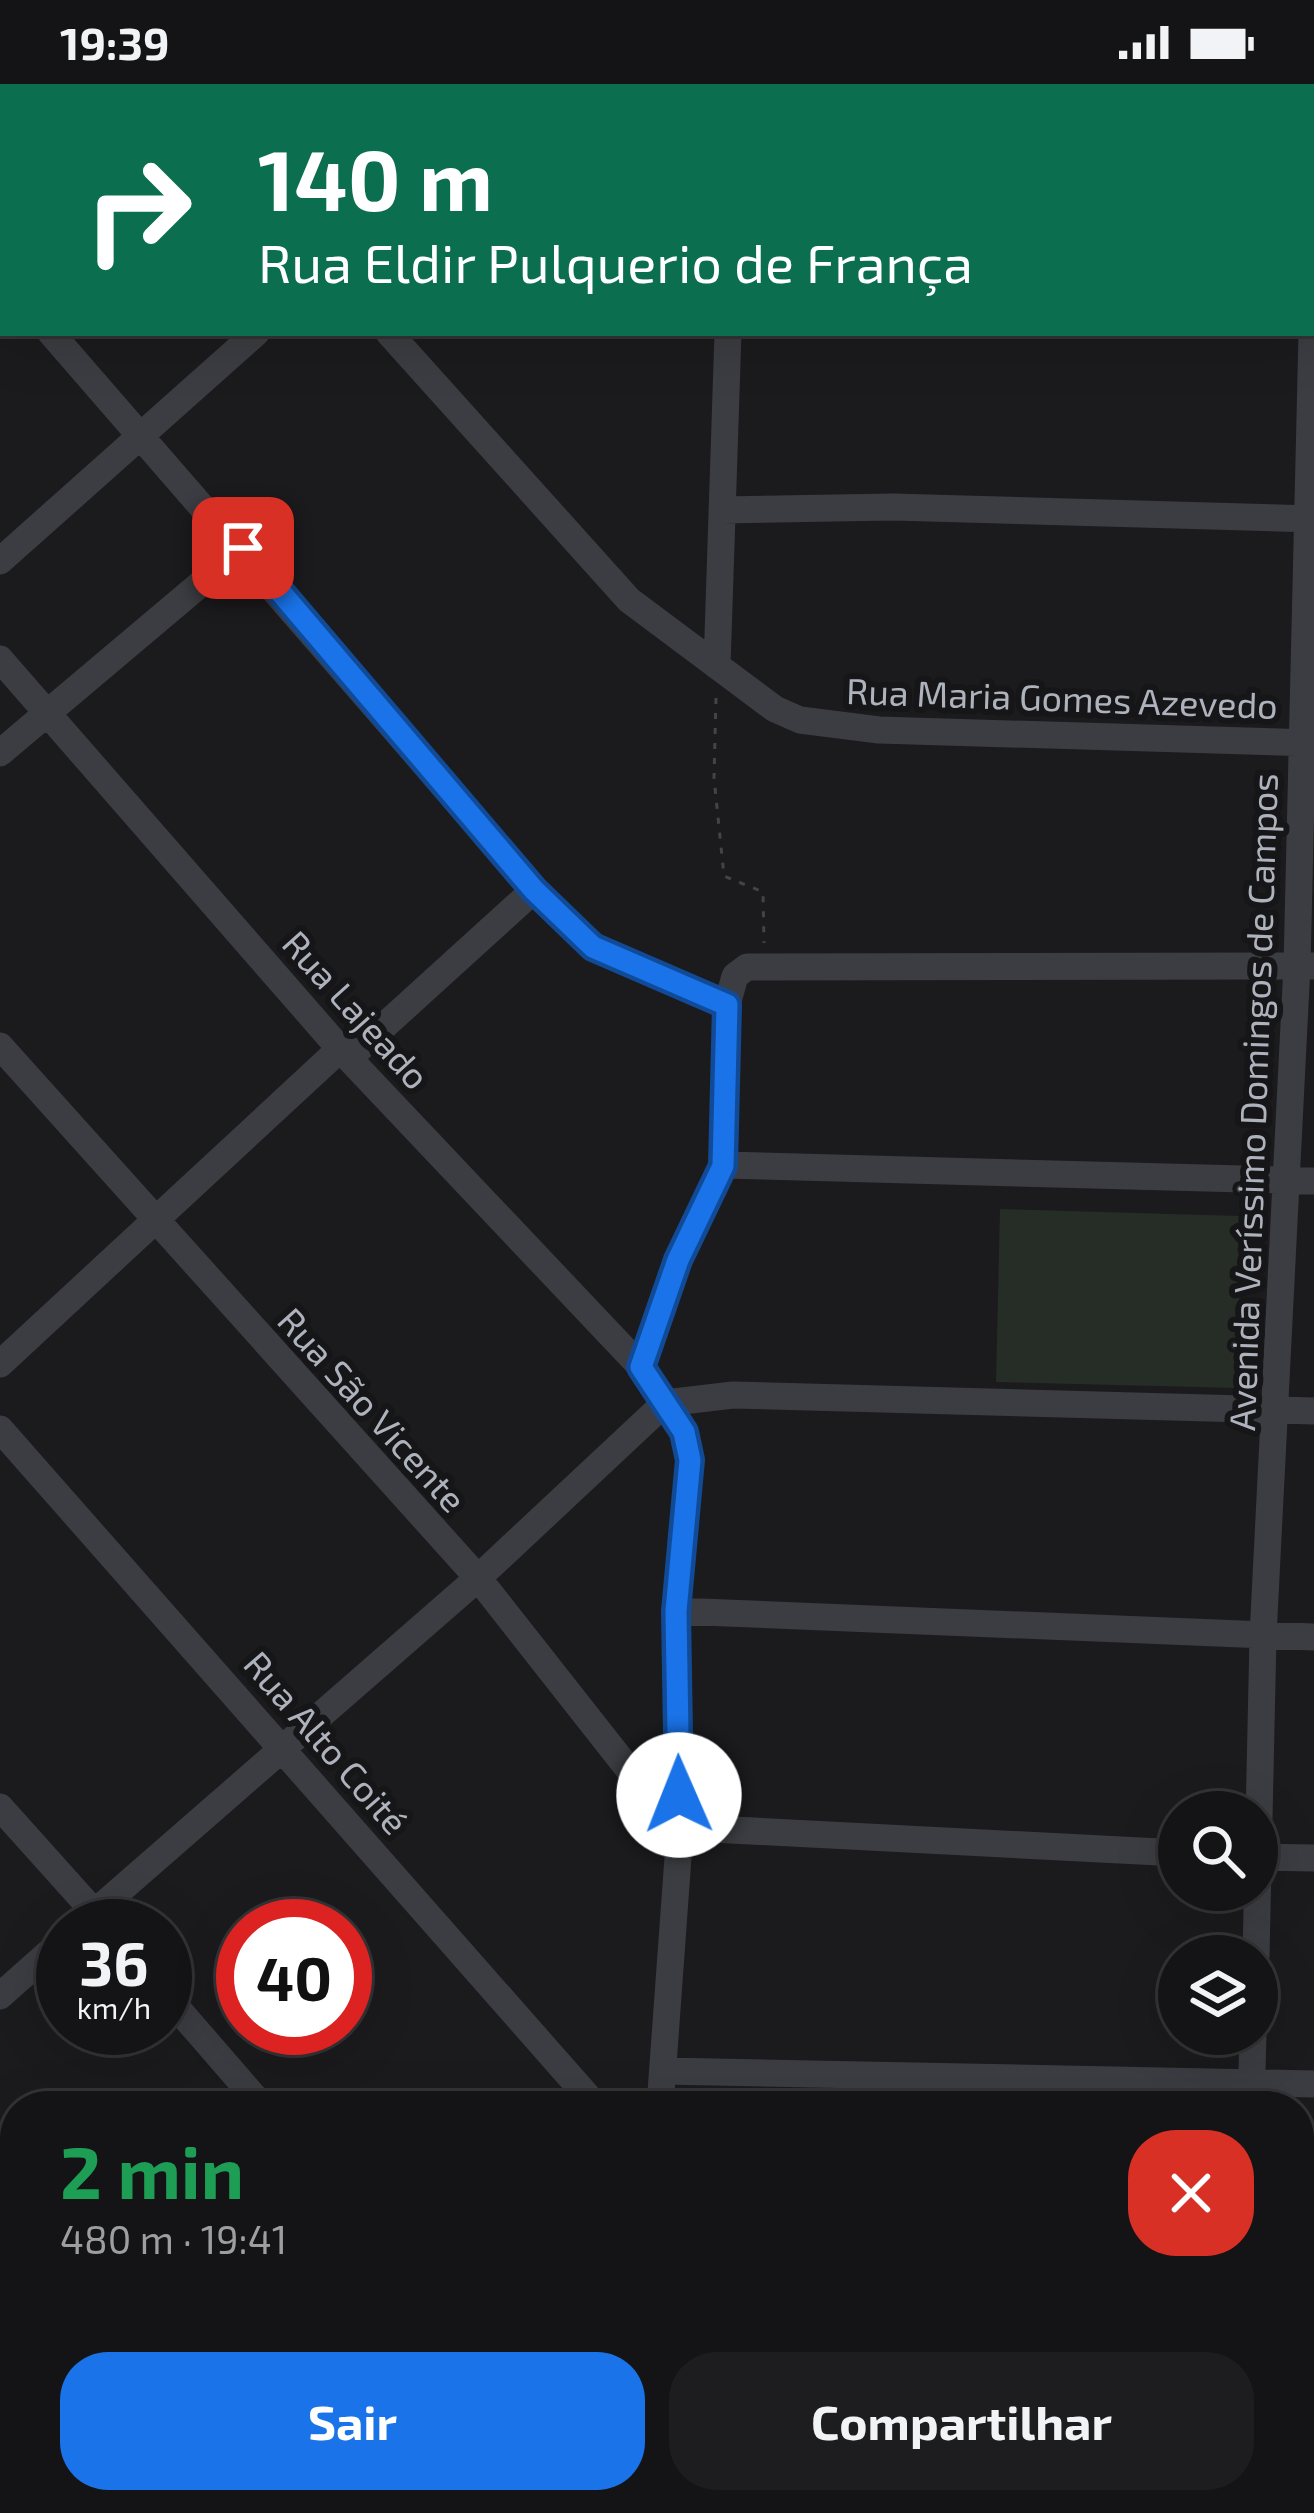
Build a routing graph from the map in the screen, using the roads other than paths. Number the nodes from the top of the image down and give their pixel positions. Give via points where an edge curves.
1 (55, 336) edge
2 (253, 336) edge
3 (391, 336) edge
4 (728, 336) edge
5 (1312, 336) edge
6 (142, 432) junction
7 (722, 510) junction
8 (1310, 519) edge
9 (243, 548) junction
10 (0, 561) edge
11 (0, 659) edge
12 (717, 666) junction
13 (46, 712) junction
14 (1307, 743) edge
15 (0, 753) edge
16 (534, 890) junction
17 (1306, 966) edge
18 (727, 1005) junction
19 (0, 1046) edge
20 (345, 1053) junction
21 (723, 1166) junction
22 (1300, 1181) edge
23 (155, 1222) junction
24 (0, 1364) edge
25 (641, 1367) junction
26 (665, 1403) junction
27 (1277, 1410) junction
28 (1314, 1411) edge
29 (0, 1429) edge
30 (478, 1578) junction
31 (676, 1611) junction
32 (1263, 1636) junction
33 (1314, 1637) edge
34 (286, 1747) junction
35 (1259, 1791) edge
36 (0, 1807) edge
37 (680, 1830) junction
38 (1158, 1852) edge
39 (1278, 1857) edge
40 (1314, 1858) edge
41 (76, 1899) edge
42 (118, 1899) edge
43 (36, 1964) edge
44 (0, 1996) edge
45 (192, 2025) edge
46 (1253, 2055) edge
47 (663, 2071) junction
48 (1314, 2084) edge
49 (249, 2091) edge
50 (583, 2091) edge
51 (661, 2091) edge
52 (1175, 2091) edge
53 (1252, 2091) edge
54 (1271, 2091) edge

1 - 6 street
2 - 6 street
3 - 12 street, Rua Maria Gomes Azevedo via 629,600
4 - 7 street
5 - 8 street, Avenida Veríssimo Domingos de Campos
6 - 9 street
6 - 10 street
7 - 8 street
7 - 12 street
8 - 14 street, Avenida Veríssimo Domingos de Campos
9 - 13 street
9 - 16 street
11 - 13 street, Rua Lajeado
12 - 14 street, Rua Maria Gomes Azevedo via 800,720 879,730
13 - 15 street
13 - 20 street, Rua Lajeado
14 - 17 street, Avenida Veríssimo Domingos de Campos
16 - 18 street via 593,947
16 - 20 street
17 - 18 street via 762,962 735,976
17 - 22 street, Avenida Veríssimo Domingos de Campos
18 - 21 street
19 - 23 street, Rua São Vicente
20 - 23 street
20 - 25 street, Rua Lajeado
21 - 22 street
21 - 25 street via 678,1260
22 - 27 street, Avenida Veríssimo Domingos de Campos
23 - 24 street
23 - 30 street, Rua São Vicente
25 - 26 street, Rua Lajeado
26 - 27 street via 733,1395
26 - 30 street
26 - 31 street, Rua Lajeado via 690,1460
27 - 28 street
27 - 32 street, Avenida Veríssimo Domingos de Campos
29 - 34 street, Rua Alto Coité
30 - 34 street
30 - 37 street, Rua São Vicente
31 - 32 street
31 - 37 street, Rua Lajeado
32 - 33 street
32 - 35 street, Avenida Veríssimo Domingos de Campos
34 - 42 street
34 - 50 street, Rua Alto Coité
36 - 41 street
37 - 38 street
37 - 47 street, Rua Lajeado
39 - 40 street
43 - 44 street
45 - 49 street
46 - 53 street
47 - 51 street, Rua Lajeado
47 - 52 street
48 - 54 street

